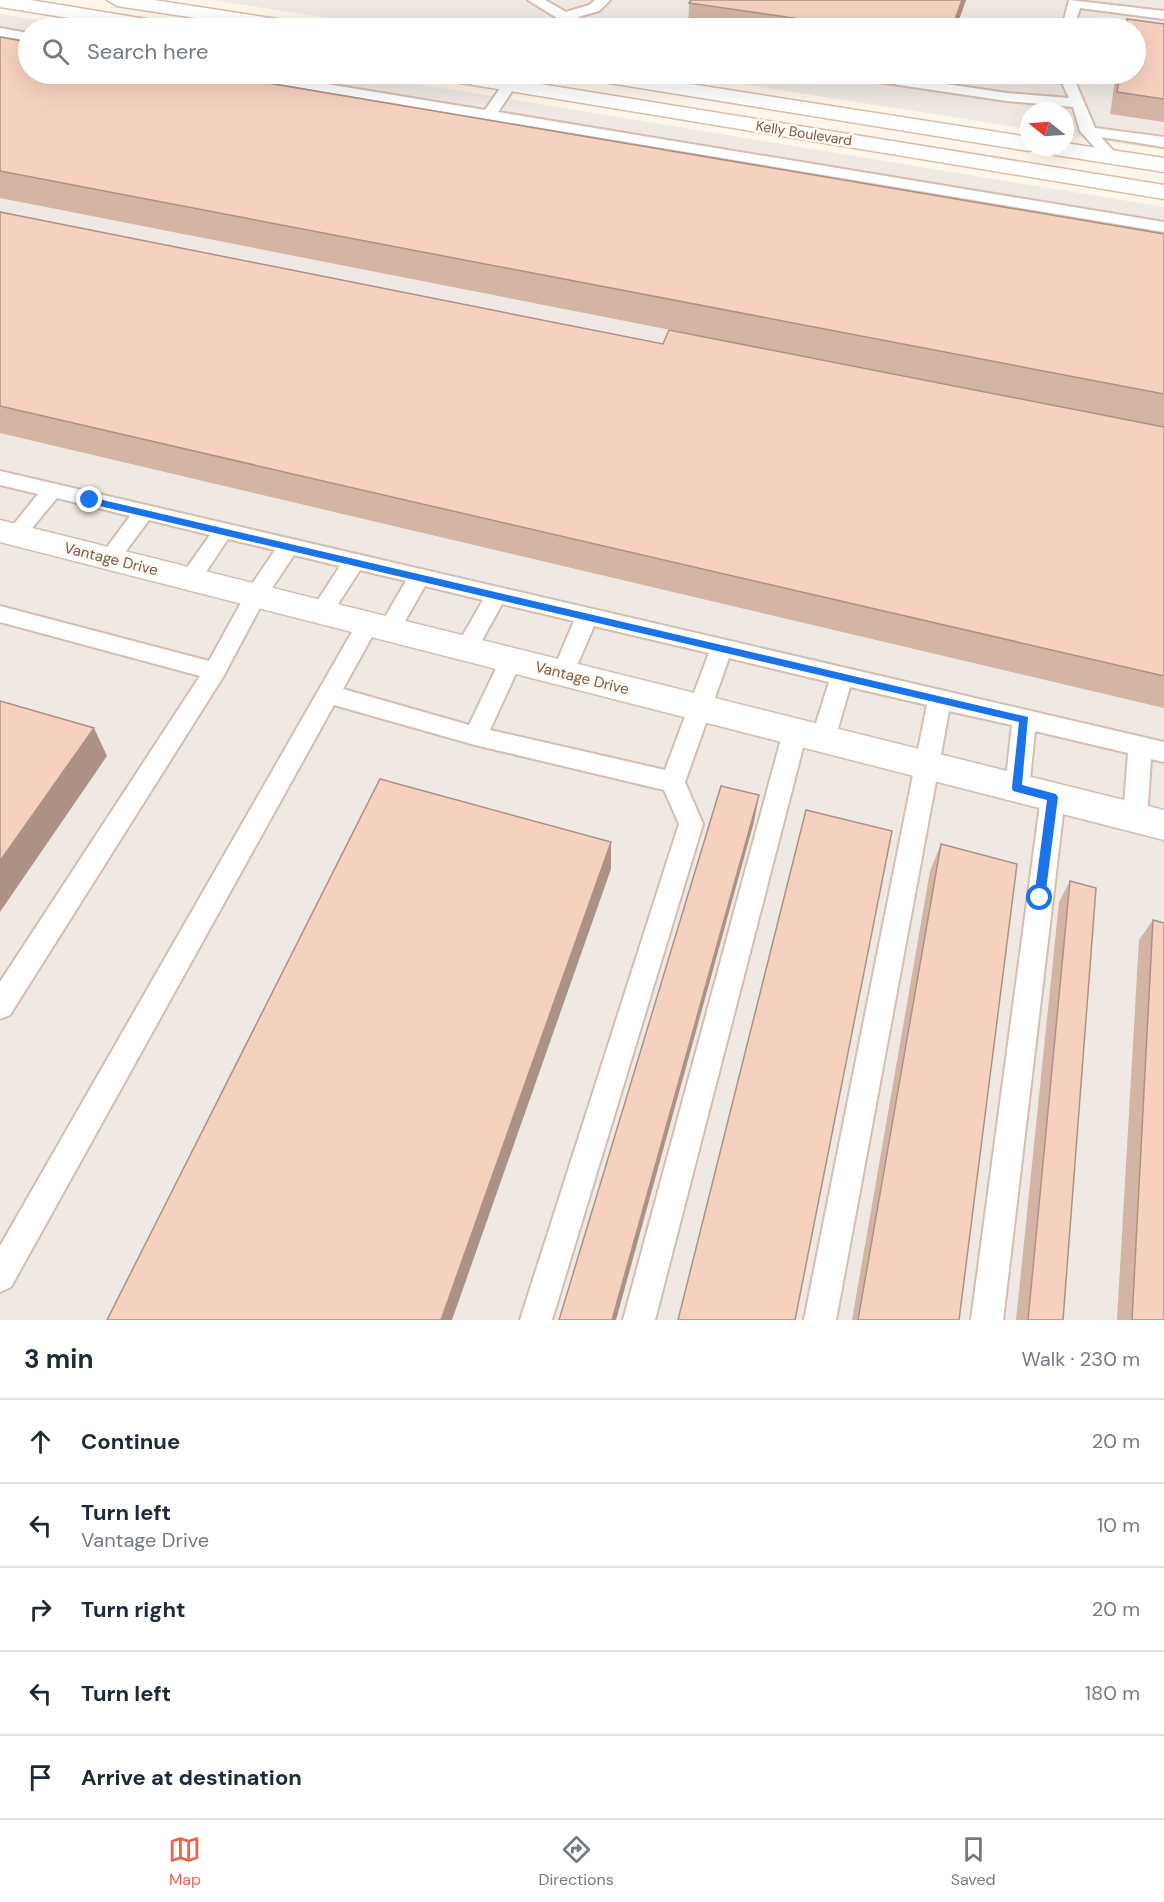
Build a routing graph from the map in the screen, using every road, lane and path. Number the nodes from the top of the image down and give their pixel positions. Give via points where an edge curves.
1 (117, 0) edge
2 (535, 0) edge
3 (603, 0) edge
4 (0, 1) edge
5 (1075, 2) edge
6 (1164, 15) edge
7 (565, 17) joint
8 (105, 18) edge
9 (232, 18) edge
10 (1071, 18) edge
11 (0, 32) edge
12 (18, 35) edge
13 (303, 84) edge
14 (511, 84) edge
15 (543, 84) edge
16 (654, 84) edge
17 (919, 84) edge
18 (1070, 84) edge
19 (1079, 103) junction
20 (489, 115) junction
21 (1088, 131) junction
22 (1164, 142) edge
23 (1020, 143) edge
24 (1074, 151) edge
25 (1111, 157) junction
26 (1164, 165) edge
27 (1107, 183) junction
28 (1164, 192) edge
29 (1164, 227) edge
30 (0, 478) edge
31 (52, 491) junction
32 (143, 513) junction
33 (222, 531) junction
34 (8, 533) edge
35 (288, 547) junction
36 (110, 558) junction
37 (354, 562) junction
38 (419, 577) junction
39 (190, 579) junction
40 (496, 595) junction
41 (255, 596) junction
42 (321, 612) junction
43 (0, 614) edge
44 (587, 616) junction
45 (379, 626) junction
46 (722, 647) junction
47 (466, 649) junction
48 (511, 660) junction
49 (214, 671) junction
50 (563, 673) junction
51 (842, 676) junction
52 (328, 694) junction
53 (940, 699) junction
54 (699, 707) junction
55 (1024, 720) junction
56 (475, 736) junction
57 (809, 736) junction
58 (1140, 747) junction
59 (1164, 753) edge
60 (926, 765) junction
61 (673, 782) junction
62 (1017, 788) junction
63 (1053, 797) junction
64 (1149, 822) edge
65 (0, 1006) edge
66 (0, 1276) edge
67 (536, 1320) edge
68 (639, 1320) edge
69 (820, 1320) edge
70 (987, 1320) edge

1 - 9 street
2 - 7 lane
3 - 7 lane via 594,8
4 - 8 street
5 - 6 lane
5 - 10 lane
11 - 12 lane
13 - 20 lane
14 - 20 lane
15 - 27 street, Kelly Boulevard
16 - 23 street, Kelly Boulevard
17 - 19 lane
18 - 19 lane
19 - 21 lane
20 - 29 lane
21 - 22 lane
21 - 25 lane
24 - 25 street
25 - 26 street
25 - 27 street
27 - 28 street, Kelly Boulevard
30 - 31 lane
31 - 32 lane
31 - 34 lane
32 - 33 lane
32 - 36 lane
33 - 35 lane
33 - 39 lane
34 - 36 street, Vantage Drive
35 - 37 lane
35 - 41 lane
36 - 39 street, Vantage Drive
37 - 38 lane
37 - 42 lane
38 - 40 lane
38 - 45 lane
39 - 41 street, Vantage Drive
40 - 44 lane
40 - 47 lane
41 - 42 street, Vantage Drive
41 - 49 lane
42 - 45 street, Vantage Drive
43 - 49 lane
44 - 46 lane
44 - 50 lane
45 - 47 street, Vantage Drive
45 - 52 lane
46 - 51 lane
46 - 54 lane
47 - 48 street, Vantage Drive
48 - 50 street, Vantage Drive
48 - 56 lane
49 - 65 lane
50 - 54 street, Vantage Drive
51 - 53 lane
51 - 57 lane
52 - 56 lane
52 - 66 lane
53 - 55 lane
53 - 60 lane
54 - 57 street, Vantage Drive
54 - 61 lane
55 - 58 lane
55 - 62 lane
56 - 61 lane
57 - 60 street, Vantage Drive
57 - 68 lane
58 - 59 lane
58 - 64 lane
60 - 62 street, Vantage Drive
60 - 69 lane
61 - 67 lane via 691,824
62 - 63 street, Vantage Drive
63 - 64 street, Vantage Drive
63 - 70 lane

